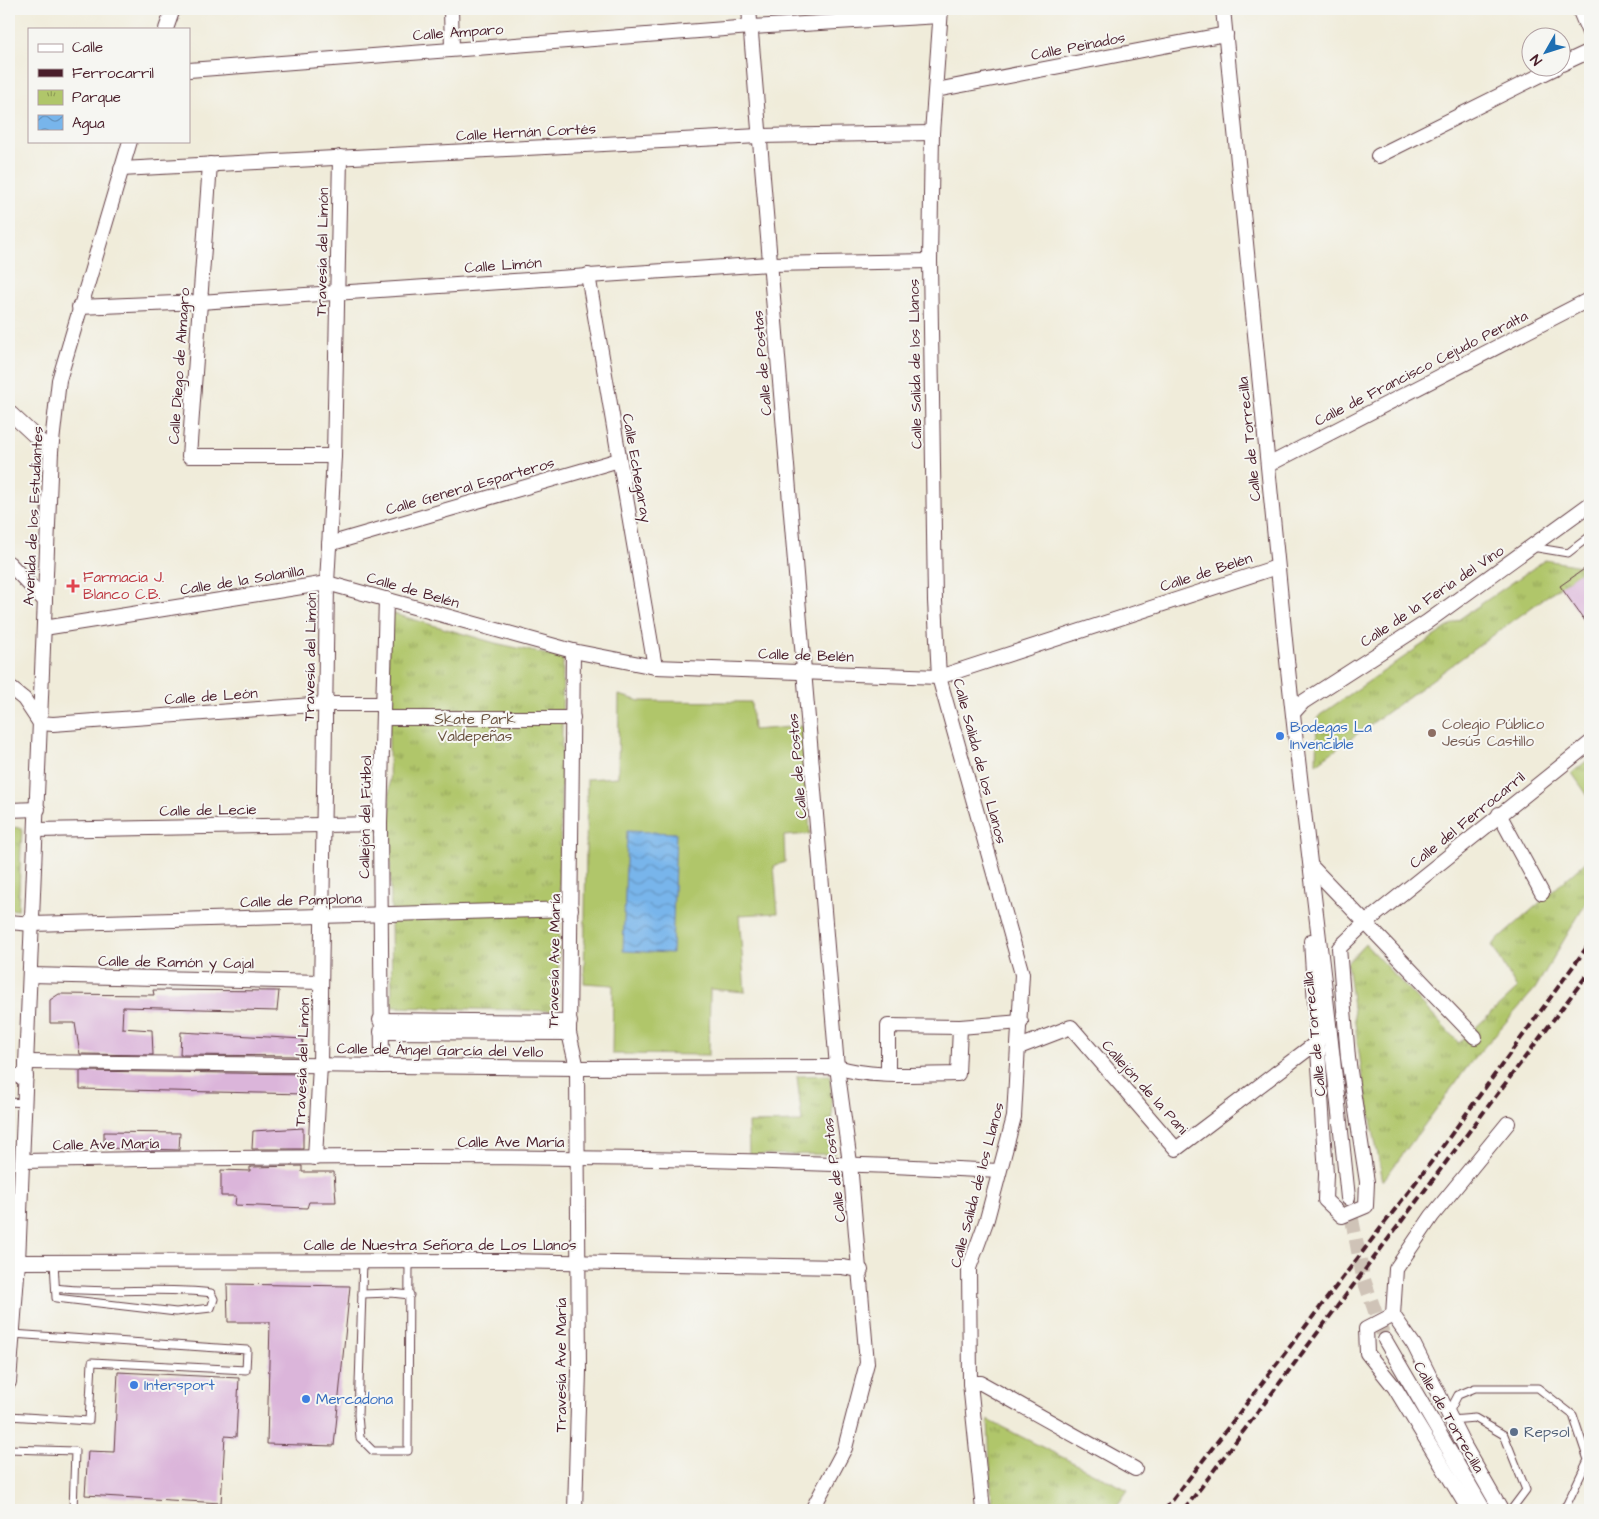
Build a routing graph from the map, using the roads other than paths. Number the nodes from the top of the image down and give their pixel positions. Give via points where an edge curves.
1 (173, 9) edge
2 (451, 9) edge
3 (749, 9) edge
4 (1223, 9) edge
5 (1579, 9) edge
6 (940, 12) edge
7 (751, 27) junction
8 (166, 28) edge
9 (1226, 34) junction
10 (1590, 35) edge
11 (452, 49) junction
12 (1590, 51) edge
13 (1572, 59) edge
14 (190, 70) edge
15 (1535, 78) edge
16 (936, 90) junction
17 (932, 133) junction
18 (759, 136) junction
19 (130, 142) edge
20 (1378, 156) dead end
21 (340, 157) junction
22 (210, 164) junction
23 (121, 168) junction
24 (930, 261) junction
25 (769, 264) junction
26 (588, 275) junction
27 (338, 294) junction
28 (1590, 299) edge
29 (200, 302) junction
30 (79, 307) junction
31 (9, 412) edge
32 (51, 452) junction
33 (334, 456) junction
34 (619, 460) junction
35 (1268, 465) junction
36 (1590, 504) edge
37 (1590, 536) edge
38 (330, 544) junction
39 (1531, 547) junction
40 (9, 563) edge
41 (1278, 567) junction
42 (327, 583) junction
43 (45, 600) junction
44 (386, 600) junction
45 (44, 628) junction
46 (573, 651) junction
47 (655, 667) junction
48 (806, 672) junction
49 (939, 677) junction
50 (9, 687) edge
51 (326, 704) junction
52 (383, 711) junction
53 (1293, 713) junction
54 (573, 718) junction
55 (40, 723) junction
56 (1590, 743) edge
57 (38, 809) junction
58 (9, 810) edge
59 (1499, 814) junction
60 (324, 824) junction
61 (380, 824) junction
62 (36, 830) junction
63 (1305, 830) junction
64 (1311, 866) junction
65 (1542, 893) dead end
66 (571, 909) junction
67 (380, 914) junction
68 (321, 915) junction
69 (9, 922) edge
70 (32, 924) junction
71 (1364, 924) junction
72 (30, 975) junction
73 (321, 982) junction
74 (1021, 1022) junction
75 (380, 1026) junction
76 (960, 1027) junction
77 (569, 1028) junction
78 (1475, 1037) dead end
79 (1316, 1043) junction
80 (1019, 1048) junction
81 (26, 1062) junction
82 (320, 1065) junction
83 (382, 1066) junction
84 (837, 1067) junction
85 (577, 1068) junction
86 (888, 1074) junction
87 (9, 1076) edge
88 (26, 1076) junction
89 (9, 1102) edge
90 (25, 1103) junction
91 (1508, 1123) dead end
92 (315, 1158) junction
93 (577, 1159) junction
94 (22, 1161) junction
95 (850, 1163) junction
96 (1000, 1171) junction
97 (1348, 1198) tunnel mouth
98 (363, 1261) junction
99 (409, 1261) junction
100 (18, 1262) junction
101 (54, 1262) junction
102 (578, 1262) junction
103 (861, 1270) junction
104 (56, 1288) junction
105 (362, 1294) junction
106 (410, 1295) junction
107 (1393, 1315) junction
108 (12, 1334) junction
109 (1385, 1340) tunnel mouth
110 (9, 1382) edge
111 (970, 1383) junction
112 (9, 1416) edge
113 (1450, 1417) junction
114 (9, 1449) edge
115 (1135, 1469) dead end
116 (73, 1510) edge
117 (575, 1510) edge
118 (812, 1510) edge
119 (983, 1510) edge
120 (1468, 1510) edge
121 (1484, 1510) edge
122 (1501, 1510) edge
123 (1511, 1510) edge
124 (1562, 1510) edge

1 - 8 street
2 - 11 street
3 - 7 street, Calle de Postas
4 - 9 street, Calle de Torrecilla
5 - 10 street
6 - 7 street, Calle Amparo
6 - 16 street, Calle Salida de los Llanos
7 - 11 street, Calle Amparo
7 - 18 street, Calle de Postas
9 - 16 street, Calle Peinados
9 - 35 street, Calle de Torrecilla
11 - 14 street, Calle Amparo
12 - 13 street
15 - 20 street
16 - 17 street, Calle Salida de los Llanos
17 - 18 street, Calle Hernán Cortés
17 - 24 street, Calle Salida de los Llanos
18 - 21 street, Calle Hernán Cortés
18 - 25 street, Calle de Postas
19 - 23 street, Avenida de los Estudiantes
21 - 22 street, Calle Hernán Cortés
21 - 27 street, Travesía del Limón
22 - 23 street, Calle Hernán Cortés
22 - 29 street, Calle Diego de Almagro
23 - 30 street, Avenida de los Estudiantes
24 - 25 street, Calle Limón
24 - 49 street, Calle Salida de los Llanos
25 - 26 street, Calle Limón
25 - 48 street, Calle de Postas
26 - 27 street, Calle Limón
26 - 34 street, Calle Echegaray
27 - 29 street, Calle Limón
27 - 33 street, Travesía del Limón
28 - 35 street, Calle de Francisco Cejudo Peralta
29 - 30 street, Calle Limón
29 - 33 street, Calle Diego de Almagro via 189,456
30 - 32 street, Avenida de los Estudiantes via 59,380
31 - 32 street
32 - 43 street, Avenida de los Estudiantes
33 - 38 street, Travesía del Limón
34 - 38 street, Calle General Esparteros
34 - 47 street, Calle Echegaray
35 - 41 street, Calle de Torrecilla
36 - 39 street, Calle de la Feria del Vino
37 - 39 lane via 1568,553
38 - 42 street, Travesía del Limón
39 - 53 street, Calle de la Feria del Vino via 1427,622 1303,702
40 - 43 street
41 - 49 street, Calle de Belén
41 - 53 street, Calle de Torrecilla
42 - 44 street, Calle de Belén
42 - 45 street, Calle de la Solanilla
42 - 51 street, Travesía del Limón
43 - 45 street, Avenida de los Estudiantes
44 - 46 street, Calle de Belén
44 - 52 street, Callejón del Fútbol
45 - 55 street, Avenida de los Estudiantes
46 - 47 street, Calle de Belén
46 - 54 street, Travesía Ave María
47 - 48 street, Calle de Belén
48 - 49 street, Calle de Belén
48 - 84 street, Calle de Postas
49 - 74 street, Calle Salida de los Llanos via 1022,974
50 - 55 street via 24,699
51 - 52 street, Calle de León
51 - 55 street, Calle de León
51 - 60 street, Travesía del Limón
52 - 54 street, Calle de León
52 - 61 street, Callejón del Fútbol
53 - 63 street, Calle de Torrecilla
54 - 66 street, Travesía Ave María
55 - 57 street, Avenida de los Estudiantes
56 - 59 street, Calle del Ferrocarril
57 - 58 street
57 - 62 street, Avenida de los Estudiantes
59 - 65 street
59 - 71 street, Calle del Ferrocarril
60 - 61 street, Calle de Lecie
60 - 62 street, Calle de Lecie
60 - 68 street, Travesía del Limón
61 - 67 street, Callejón del Fútbol
62 - 70 street, Avenida de los Estudiantes
63 - 64 street, Calle de Torrecilla
63 - 79 street
64 - 71 street
64 - 97 street, Calle de Torrecilla
66 - 67 street, Calle de Pamplona
66 - 77 street, Travesía Ave María
67 - 68 street, Calle de Pamplona
67 - 75 street, Callejón del Fútbol
68 - 70 street, Calle de Pamplona
68 - 73 street, Travesía del Limón
69 - 70 street, Calle de Pamplona
70 - 72 street, Avenida de los Estudiantes
71 - 78 street
71 - 79 street, Calle del Ferrocarril via 1339,948 1348,1058 1368,1182 1366,1206 1342,1216 1325,1200
72 - 73 street, Calle de Ramón y Cajal
72 - 81 street, Avenida de los Estudiantes
73 - 82 street, Travesía del Limón
74 - 76 street
74 - 80 street, Calle Salida de los Llanos
75 - 77 street
75 - 83 street, Callejón del Fútbol
76 - 86 street, Calle de Ángel García del Vello via 958,1074
76 - 86 street via 888,1026
77 - 85 street, Travesía Ave María
79 - 80 street, Callejón de la Pani via 1176,1149 1071,1028
80 - 96 street, Calle Salida de los Llanos via 1014,1117
81 - 82 street, Calle de Ángel García del Vello
81 - 88 street, Avenida de los Estudiantes
82 - 83 street, Calle de Ángel García del Vello
82 - 92 street, Travesía del Limón
83 - 85 street, Calle de Ángel García del Vello
84 - 85 street, Calle de Ángel García del Vello
84 - 86 street, Calle de Ángel García del Vello via 852,1072
84 - 95 street, Calle de Postas
85 - 93 street, Travesía Ave María
87 - 88 street
88 - 90 street, Avenida de los Estudiantes
89 - 90 lane
90 - 94 street, Avenida de los Estudiantes
91 - 107 street via 1432,1216 1396,1269
92 - 93 street, Calle Ave María
92 - 94 street, Calle Ave María
93 - 95 street, Calle Ave María
93 - 102 street, Travesía Ave María
94 - 100 street, Avenida de los Estudiantes
95 - 96 street, Calle Ave María
95 - 103 street, Calle de Postas
96 - 111 street, Calle Salida de los Llanos via 969,1268
98 - 99 street, Calle de Nuestra Señora de Los Llanos
98 - 101 street, Calle de Nuestra Señora de Los Llanos
98 - 105 lane
99 - 102 street, Calle de Nuestra Señora de Los Llanos
99 - 106 lane
100 - 101 street, Calle de Nuestra Señora de Los Llanos
100 - 108 street, Avenida de los Estudiantes
101 - 104 lane
102 - 103 street, Calle de Nuestra Señora de Los Llanos
102 - 117 street, Travesía Ave María
103 - 118 street, Calle de Postas via 867,1363 845,1448
104 - 104 lane via 56,1298 176,1312 211,1308 214,1299 211,1294 181,1289 118,1292
105 - 106 lane
105 - 106 lane via 360,1438 373,1451 394,1452 408,1451
107 - 113 street via 1414,1345
107 - 120 street via 1366,1329 1367,1353 1395,1388
108 - 110 street, Avenida de los Estudiantes
108 - 112 lane via 247,1350 246,1370 92,1362 89,1421
109 - 121 street, Calle de Torrecilla
111 - 115 street via 982,1383
111 - 119 street, Calle Salida de los Llanos
113 - 122 street
113 - 123 lane via 1475,1418 1504,1435 1526,1490
113 - 124 lane via 1458,1395 1475,1388 1538,1388 1574,1415 1588,1460
114 - 116 lane via 76,1452

